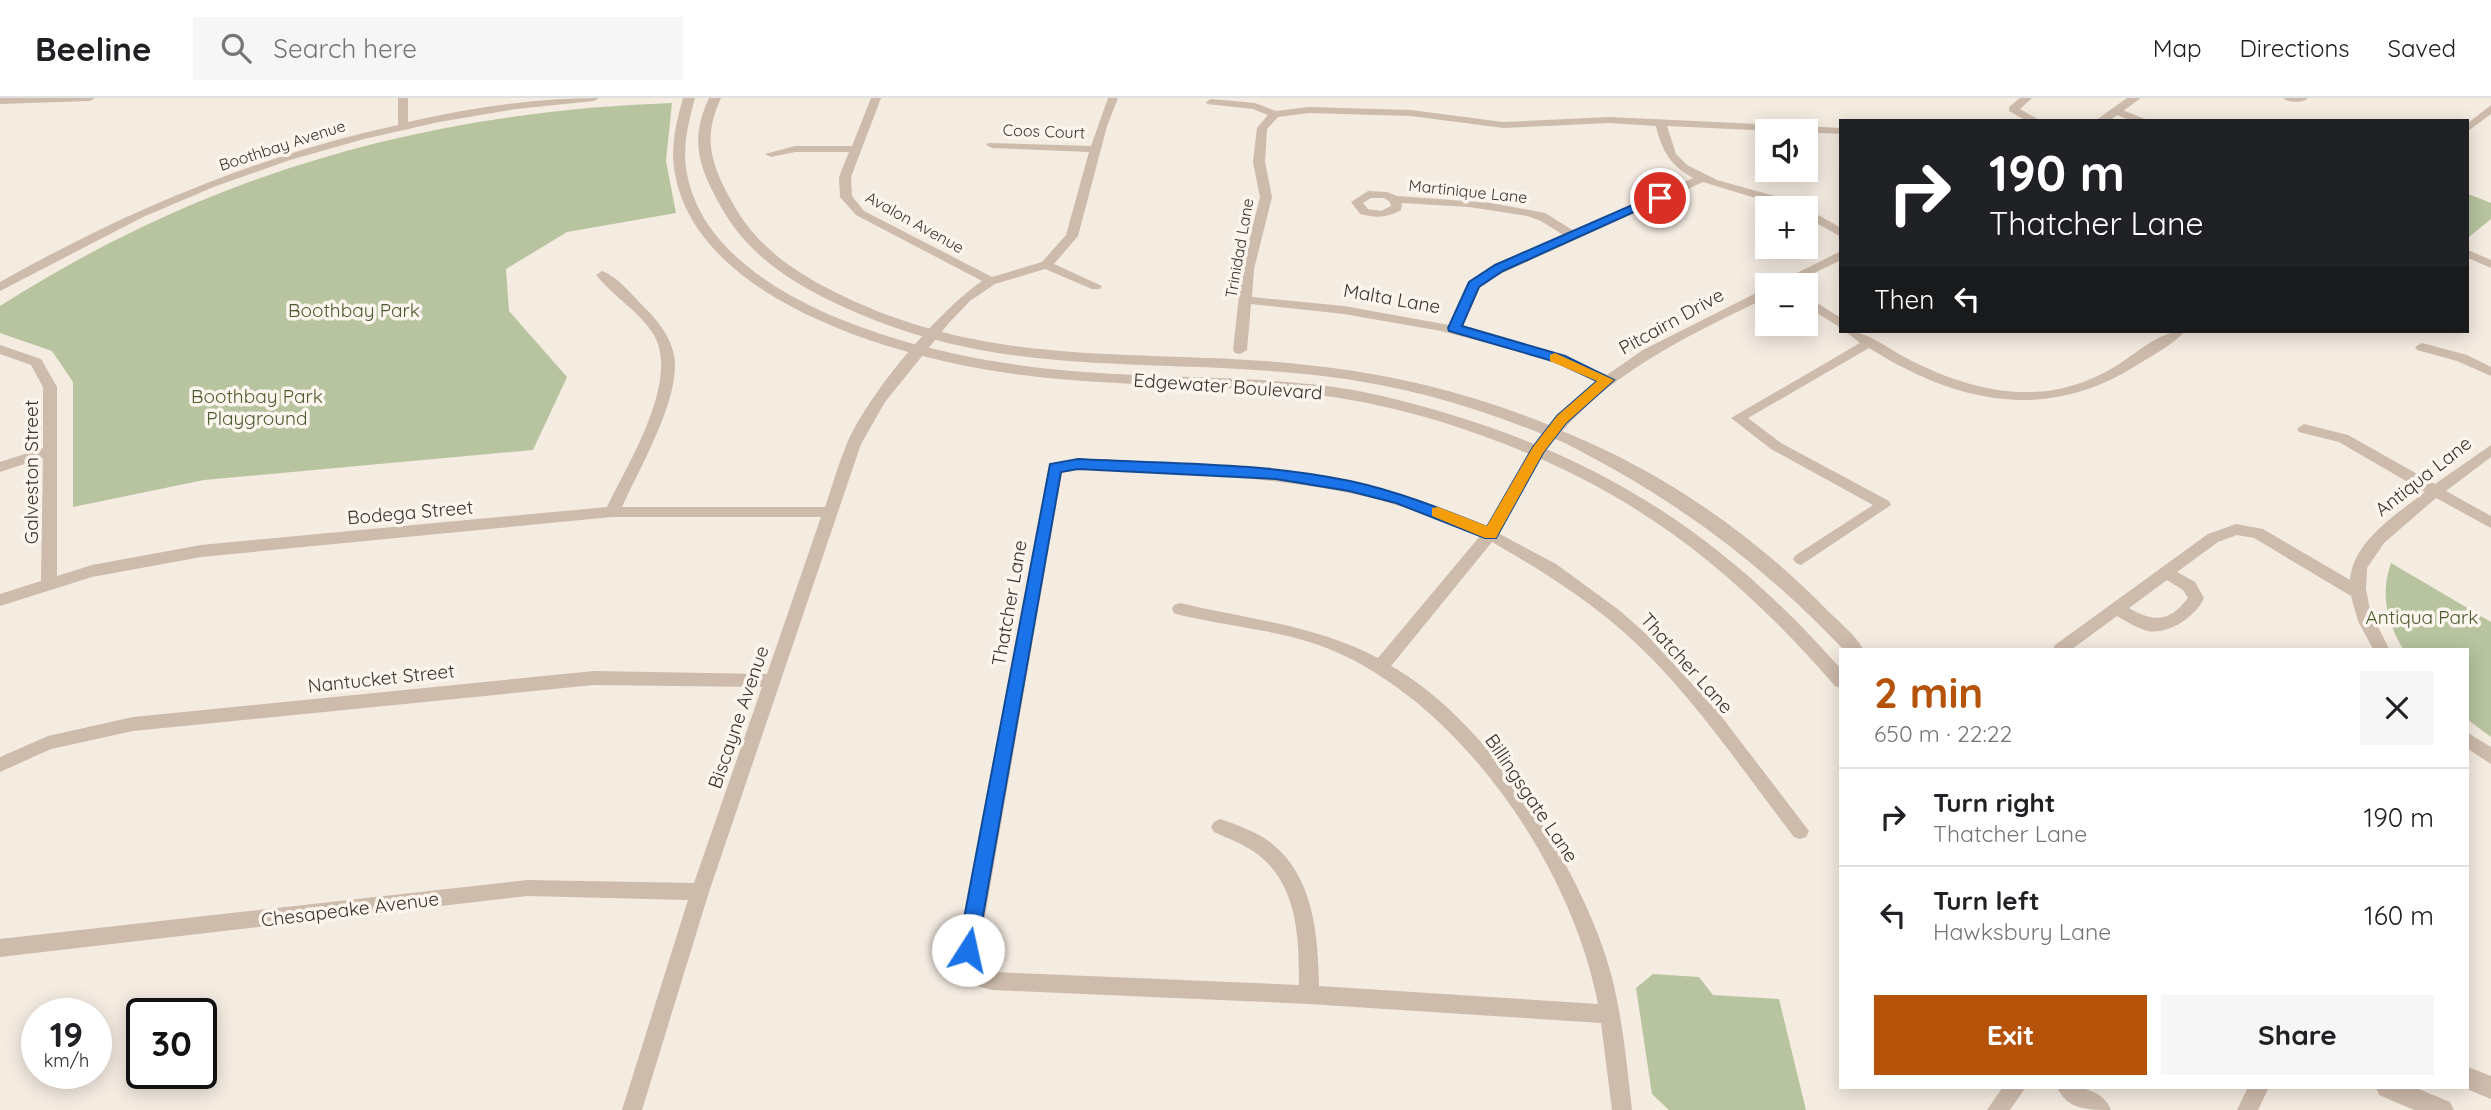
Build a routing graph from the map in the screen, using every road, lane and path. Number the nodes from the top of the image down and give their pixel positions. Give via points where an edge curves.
1 (90, 98) edge
2 (402, 98) edge
3 (594, 98) edge
4 (689, 98) edge
5 (696, 98) edge
6 (715, 98) edge
7 (876, 98) edge
8 (1113, 98) edge
9 (2027, 98) edge
10 (2135, 98) edge
11 (2288, 98) edge
12 (2304, 98) edge
13 (0, 101) edge
14 (1210, 102) dead end
15 (2491, 108) edge
16 (2117, 111) junction
17 (1275, 114) junction
18 (2032, 119) edge
19 (2104, 119) edge
20 (2136, 119) edge
21 (1661, 122) junction
22 (404, 125) junction
23 (2469, 127) edge
24 (1839, 131) edge
25 (992, 145) dead end
26 (854, 149) junction
27 (1095, 149) junction
28 (771, 154) dead end
29 (709, 171) junction
30 (1703, 178) junction
31 (1769, 196) edge
32 (1395, 200) dead end
33 (1818, 219) edge
34 (1839, 232) edge
35 (1573, 236) junction
36 (2469, 254) edge
37 (1839, 256) edge
38 (2491, 264) edge
39 (1046, 265) junction
40 (1806, 273) edge
41 (602, 275) dead end
42 (991, 281) junction
43 (1096, 286) dead end
44 (0, 287) edge
45 (1755, 298) edge
46 (1246, 300) junction
47 (1818, 308) edge
48 (1839, 323) edge
49 (1454, 328) junction
50 (1854, 333) edge
51 (2176, 333) edge
52 (932, 337) junction
53 (1869, 343) junction
54 (2422, 347) dead end
55 (0, 349) edge
56 (1240, 350) dead end
57 (917, 353) junction
58 (2491, 372) edge
59 (1607, 380) junction
60 (2304, 429) dead end
61 (1552, 431) junction
62 (1538, 450) junction
63 (2491, 450) edge
64 (50, 452) junction
65 (0, 467) edge
66 (2438, 492) junction
67 (612, 512) junction
68 (829, 512) junction
69 (2491, 523) edge
70 (1490, 534) junction
71 (1801, 559) dead end
72 (2167, 573) junction
73 (49, 583) junction
74 (2359, 593) junction
75 (0, 600) edge
76 (1180, 609) dead end
77 (2118, 609) junction
78 (2082, 644) edge
79 (1853, 648) edge
80 (2381, 648) edge
81 (1381, 666) junction
82 (1839, 679) edge
83 (773, 681) junction
84 (2469, 741) edge
85 (2491, 757) edge
86 (0, 765) edge
87 (1220, 827) dead end
88 (1800, 831) dead end
89 (700, 892) junction
90 (0, 948) edge
91 (1309, 995) junction
92 (1610, 1014) junction
93 (2469, 1078) edge
94 (2491, 1088) edge
95 (2014, 1089) edge
96 (2070, 1089) edge
97 (2258, 1089) edge
98 (2392, 1089) edge
99 (632, 1110) edge
100 (1622, 1110) edge
101 (1997, 1110) edge
102 (2101, 1110) edge
103 (2247, 1110) edge
104 (2442, 1110) edge

1 - 13 street
2 - 22 street
3 - 22 street, Boothbay Avenue
4 - 57 street, Edgewater Boulevard via 677,151 685,193 693,212 728,257 770,292
5 - 29 street, Edgewater Boulevard via 693,162
6 - 29 street, Edgewater Boulevard via 702,139
7 - 26 street, Avalon Avenue
8 - 27 street
9 - 18 street via 2013,109
10 - 16 street
11 - 12 street
14 - 17 street via 1255,106
15 - 23 street
16 - 19 street
16 - 20 street
17 - 21 street via 1309,110 1411,113 1519,125
17 - 46 street, Trinidad Lane via 1262,128 1259,162 1266,197 1253,243
21 - 24 street
21 - 30 street via 1674,160
22 - 44 street, Boothbay Avenue via 296,154 191,192 118,224
25 - 27 street, Coos Court
26 - 28 street via 795,149
26 - 42 street, Avalon Avenue via 844,188 851,205 871,220
27 - 39 street via 1072,236
29 - 52 street, Edgewater Boulevard via 727,208 755,247 794,278
30 - 31 street
30 - 35 street
32 - 35 street, Martinique Lane via 1422,198 1527,212
33 - 34 street
35 - 49 street via 1479,280
36 - 38 street
37 - 40 street
39 - 42 street
39 - 43 street
41 - 67 street via 645,316 665,343 669,369 664,397
42 - 52 street, Biscayne Avenue via 967,298
45 - 59 street, Pitcairn Drive via 1672,339
46 - 49 street, Malta Lane via 1336,308
46 - 56 street, Trinidad Lane
47 - 48 street
49 - 59 street, Malta Lane via 1561,359
50 - 53 street
51 - 53 street via 2092,384 2046,395 1994,393 1956,384 1924,373
52 - 57 street, Biscayne Avenue
52 - 61 street, Edgewater Boulevard via 1077,359 1256,366 1358,377 1457,398
53 - 71 street via 1738,418 1776,446 1884,505
54 - 58 street
55 - 64 street, Galveston Street via 36,362 50,387
57 - 62 street, Edgewater Boulevard via 1045,374 1318,391 1445,418
57 - 68 street, Biscayne Avenue via 879,400 860,433
59 - 61 street, Pitcairn Drive
60 - 66 street via 2343,438
61 - 62 street, Pitcairn Drive
61 - 79 street, Edgewater Boulevard via 1660,485 1733,535 1822,613
62 - 70 street
62 - 82 street, Edgewater Boulevard via 1634,500 1710,551 1793,625
63 - 66 street, Antiqua Lane
64 - 65 street
64 - 73 street, Galveston Street
66 - 69 street
66 - 74 street, Antiqua Lane via 2388,529 2367,553 2360,567
67 - 68 street, Bodega Street
67 - 73 street, Bodega Street via 201,551
68 - 83 street, Biscayne Avenue
70 - 81 street
70 - 88 street, Thatcher Lane via 1560,575 1613,614 1652,651
70 - 91 street, Thatcher Lane via 1400,499 1276,474 1091,465 1055,468 966,975 992,981
72 - 74 street via 2219,534 2247,529
72 - 77 street
72 - 77 street via 2189,586 2195,596 2194,604 2184,612 2153,627
73 - 75 street, Bodega Street
74 - 80 street, Antiqua Lane
76 - 81 street, Billingsgate Lane via 1313,637
77 - 78 street
81 - 92 street, Billingsgate Lane via 1455,725 1482,755 1535,834 1590,939
83 - 86 street, Nantucket Street via 594,678 133,724 60,740
83 - 89 street, Biscayne Avenue
84 - 85 street
87 - 91 street via 1264,849 1301,899 1309,934
89 - 90 street, Chesapeake Avenue via 527,888
89 - 99 street, Biscayne Avenue
91 - 92 street, Thatcher Lane
92 - 100 street, Billingsgate Lane
93 - 94 street
95 - 101 street
96 - 102 street
97 - 103 street
98 - 104 street

